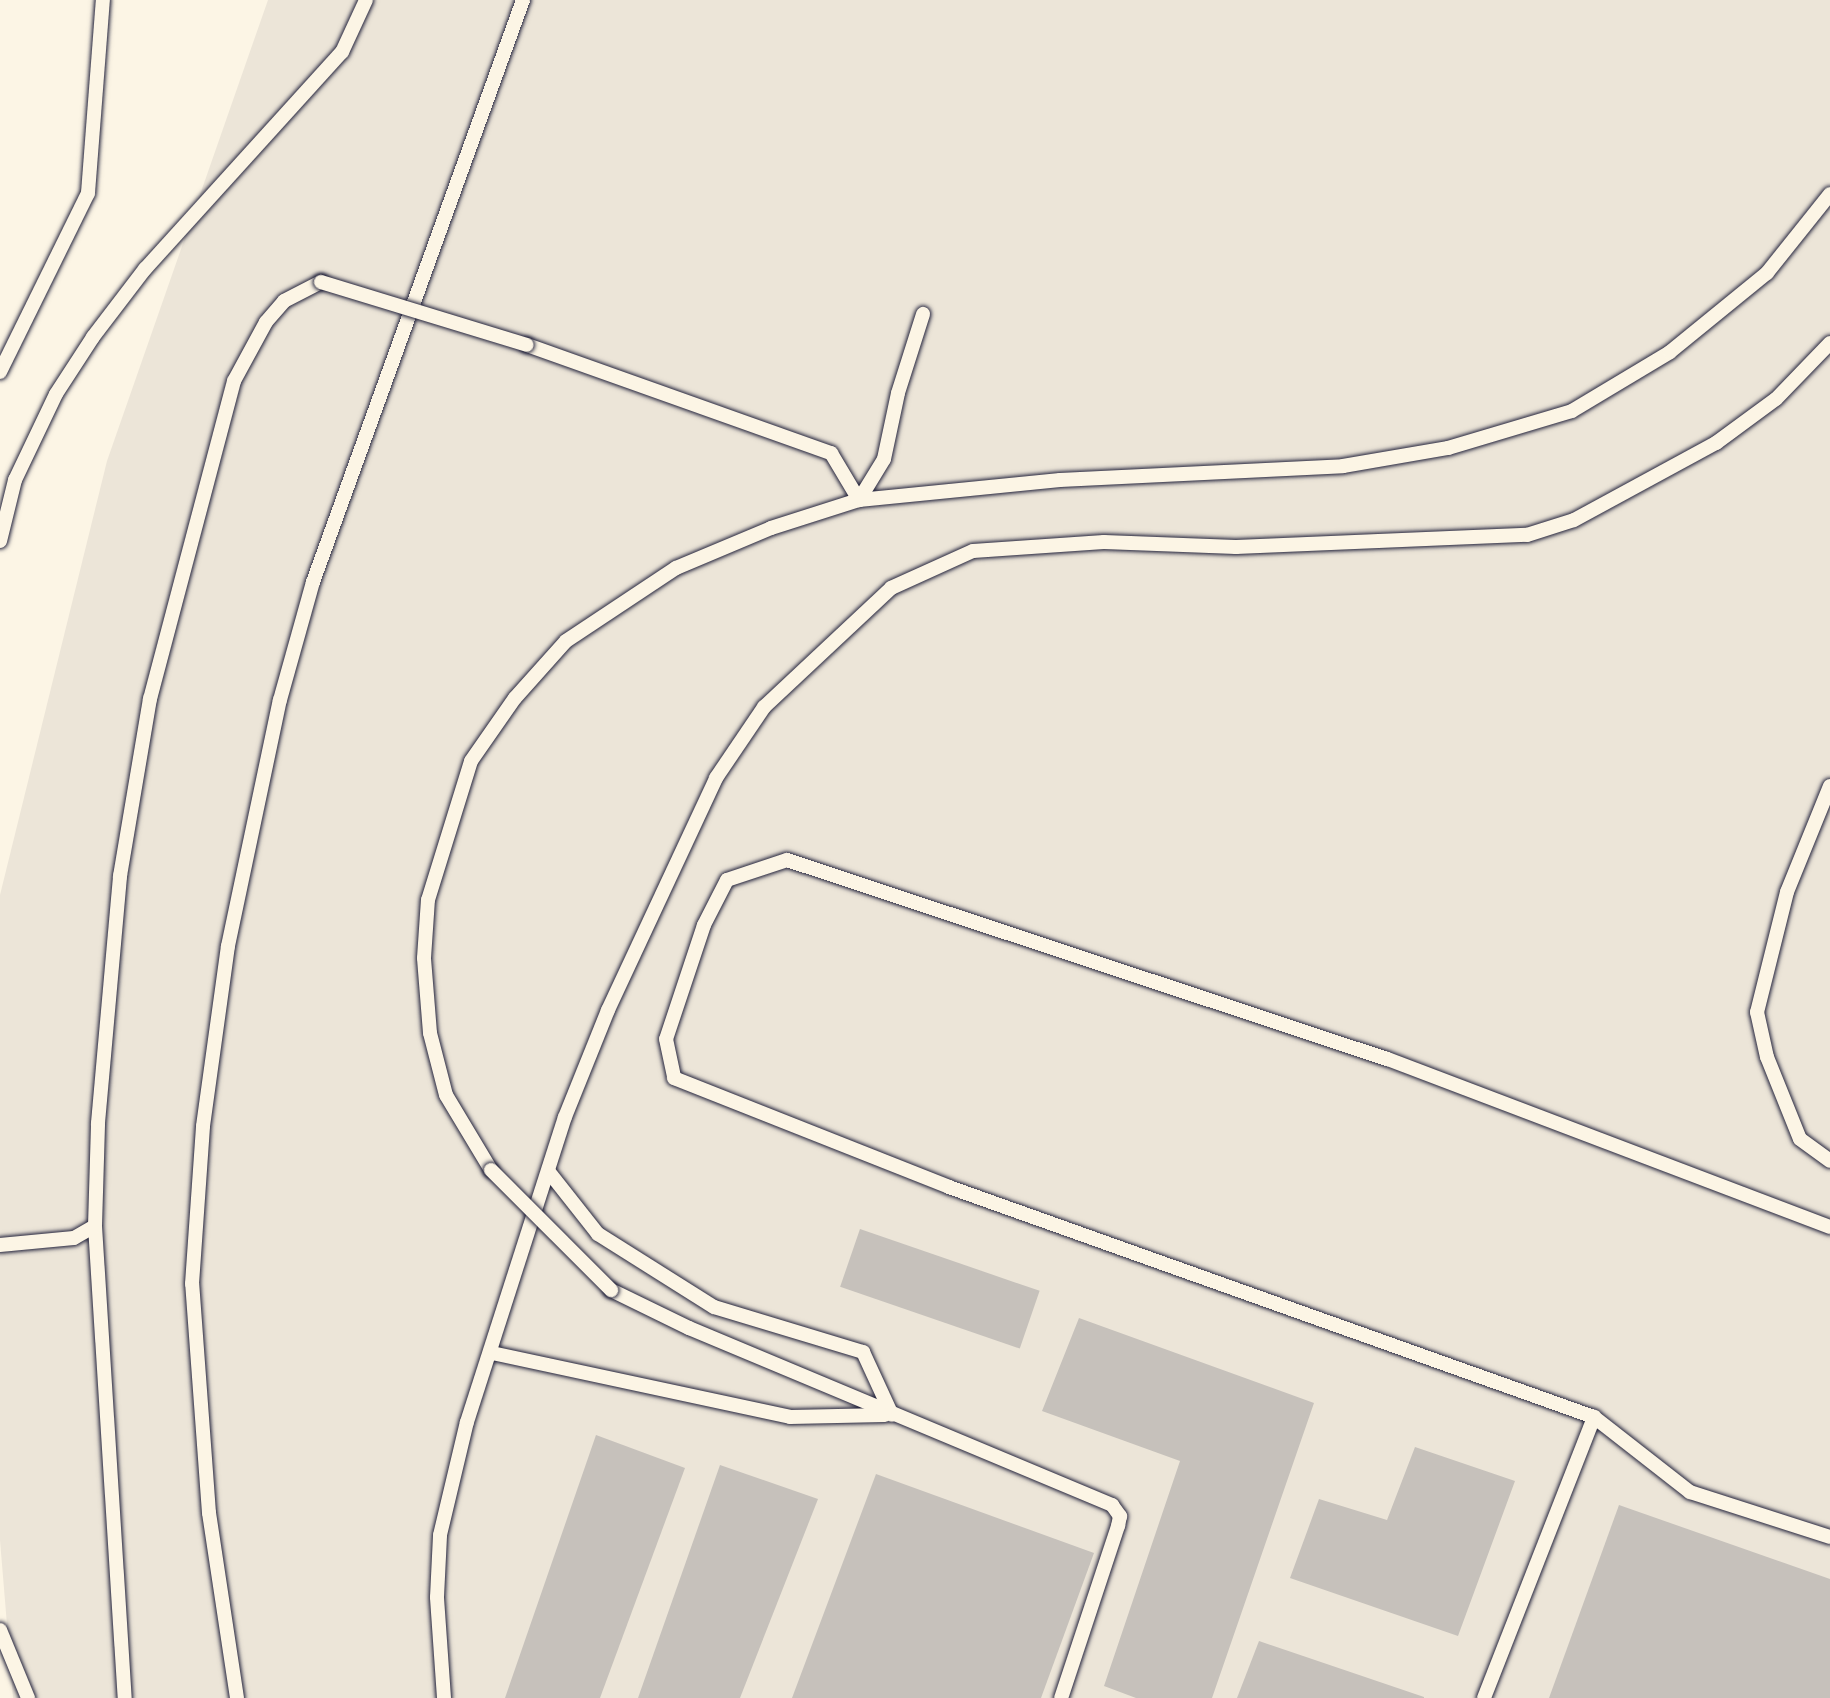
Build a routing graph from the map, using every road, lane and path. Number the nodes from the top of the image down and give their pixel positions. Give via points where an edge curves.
1 (103, 0) edge
2 (366, 0) edge
3 (523, 0) edge
4 (1830, 194) edge
5 (923, 314) dead end
6 (1830, 342) edge
7 (0, 372) edge
8 (859, 500) junction
9 (0, 541) edge
10 (1830, 786) edge
11 (1830, 1161) edge
12 (549, 1172) junction
13 (95, 1226) junction
14 (1830, 1227) edge
15 (0, 1246) edge
16 (492, 1353) junction
17 (892, 1415) junction
18 (1594, 1417) junction
19 (1830, 1537) edge
20 (0, 1630) edge
21 (28, 1698) edge
22 (125, 1698) edge
23 (237, 1698) edge
24 (444, 1698) edge
25 (1061, 1698) edge
26 (1484, 1698) edge

1 - 7 lane via 88,194
2 - 9 lane via 342,52 145,269 93,337 14,480
3 - 23 lane via 314,582 280,700 228,946 203,1126 192,1284 209,1513
4 - 8 lane via 1766,274 1670,352 1572,411 1448,448 1343,466 1060,480
5 - 8 lane via 884,459
6 - 12 lane via 1776,399 1716,442 1574,520 1527,535 1236,547 1104,542 973,551 891,588 764,706 716,778 608,1010
8 - 13 lane, bridge via 831,452 528,345 321,282 284,301 234,381 150,698 120,876
8 - 17 lane, bridge via 710,553 566,641 471,761 428,900 424,958 430,1032 446,1095 491,1170 611,1290
10 - 11 lane via 1787,892 1757,1012 1800,1139
12 - 16 lane
12 - 17 lane via 598,1234 714,1308 863,1352
13 - 15 lane via 74,1238
13 - 22 lane
14 - 18 lane via 1387,1059 787,860 727,880 704,925 666,1039 674,1078 949,1188
16 - 17 lane via 790,1416
16 - 24 lane via 440,1535
17 - 25 lane via 1112,1505 1120,1516
18 - 19 lane via 1690,1492
18 - 26 lane
20 - 21 lane

